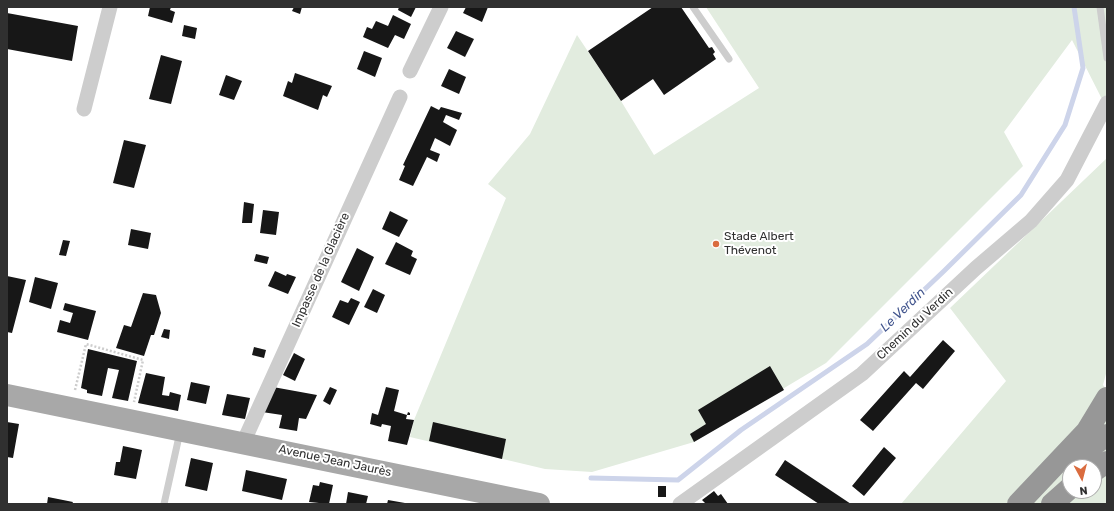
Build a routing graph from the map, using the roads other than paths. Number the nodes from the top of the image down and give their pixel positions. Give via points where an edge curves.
1 (110, 7) edge
2 (441, 7) edge
3 (693, 7) edge
4 (1100, 7) edge
5 (1107, 58) edge
6 (729, 59) dead end
7 (410, 71) dead end
8 (400, 97) dead end
9 (1107, 103) edge
10 (84, 108) dead end
11 (7, 395) edge
12 (1107, 398) edge
13 (180, 430) junction
14 (1107, 435) edge
15 (243, 443) junction
16 (1062, 495) edge
17 (1023, 499) edge
18 (164, 504) edge
19 (539, 504) edge
20 (680, 504) edge
21 (1052, 504) edge

1 - 10 street
2 - 7 street
3 - 6 lane
4 - 5 lane
8 - 15 street, Impasse de la Glacière
9 - 20 street, Chemin du Verdin via 1067,180 1031,221 976,268 862,374
11 - 13 main road, Avenue Jean Jaurès
12 - 17 highway via 1087,432
13 - 15 main road, Avenue Jean Jaurès
13 - 18 lane
14 - 17 highway
15 - 19 main road, Avenue Jean Jaurès
16 - 21 highway

